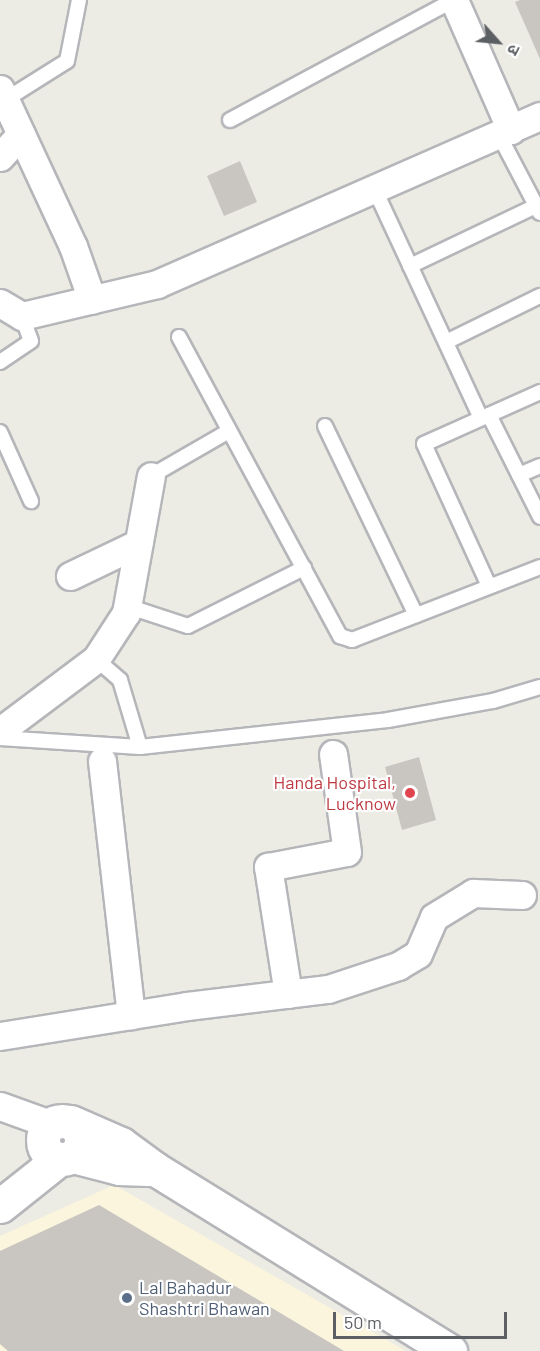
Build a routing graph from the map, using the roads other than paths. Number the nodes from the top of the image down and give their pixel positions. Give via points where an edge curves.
1 (79, 0) edge
2 (454, 0) edge
3 (3, 95) edge
4 (540, 116) edge
5 (230, 120) dead end
6 (505, 133) junction
7 (21, 134) junction
8 (0, 157) edge
9 (375, 190) junction
10 (537, 202) edge
11 (410, 266) junction
12 (540, 296) edge
13 (92, 300) junction
14 (11, 309) edge
15 (178, 337) dead end
16 (446, 342) junction
17 (0, 362) edge
18 (540, 392) edge
19 (485, 417) junction
20 (326, 426) dead end
21 (229, 431) junction
22 (0, 432) edge
23 (540, 466) edge
24 (519, 475) junction
25 (151, 476) joint
26 (31, 501) dead end
27 (540, 517) edge
28 (139, 543) junction
29 (540, 567) edge
30 (304, 568) junction
31 (70, 576) dead end
32 (489, 586) junction
33 (127, 606) junction
34 (416, 615) junction
35 (96, 659) junction
36 (540, 687) edge
37 (0, 731) edge
38 (0, 738) edge
39 (140, 747) junction
40 (333, 754) dead end
41 (102, 761) dead end
42 (522, 895) dead end
43 (288, 994) junction
44 (131, 1015) junction
45 (0, 1036) edge
46 (0, 1106) edge
47 (59, 1140) junction
48 (0, 1196) edge
49 (0, 1206) edge
50 (450, 1351) edge

1 - 3 lane via 67,61
2 - 5 lane
2 - 6 street
3 - 7 street
4 - 6 street
6 - 9 street
6 - 10 lane
7 - 8 street
7 - 13 street via 73,246
9 - 11 lane
9 - 13 street via 157,284
10 - 11 lane
11 - 16 lane
12 - 16 lane
13 - 14 street
14 - 17 lane via 31,341
15 - 21 lane
16 - 19 lane
18 - 19 lane
19 - 24 lane
19 - 32 lane via 424,444
20 - 34 lane
21 - 25 lane
21 - 30 lane
22 - 26 lane
23 - 24 lane
24 - 27 lane
25 - 28 street
28 - 31 street
28 - 33 street
29 - 32 lane
30 - 33 lane via 188,626
30 - 34 lane via 340,636 352,640
32 - 34 lane
33 - 35 street
35 - 37 street
35 - 39 lane via 120,680
36 - 39 lane via 493,701 388,720
38 - 39 lane
40 - 43 street via 347,852 268,867
41 - 44 street
42 - 43 street via 473,893 434,917 418,954 398,966 328,989
43 - 44 street
44 - 45 street
46 - 47 street
47 - 48 street
47 - 49 street
47 - 50 street via 121,1144 155,1169

